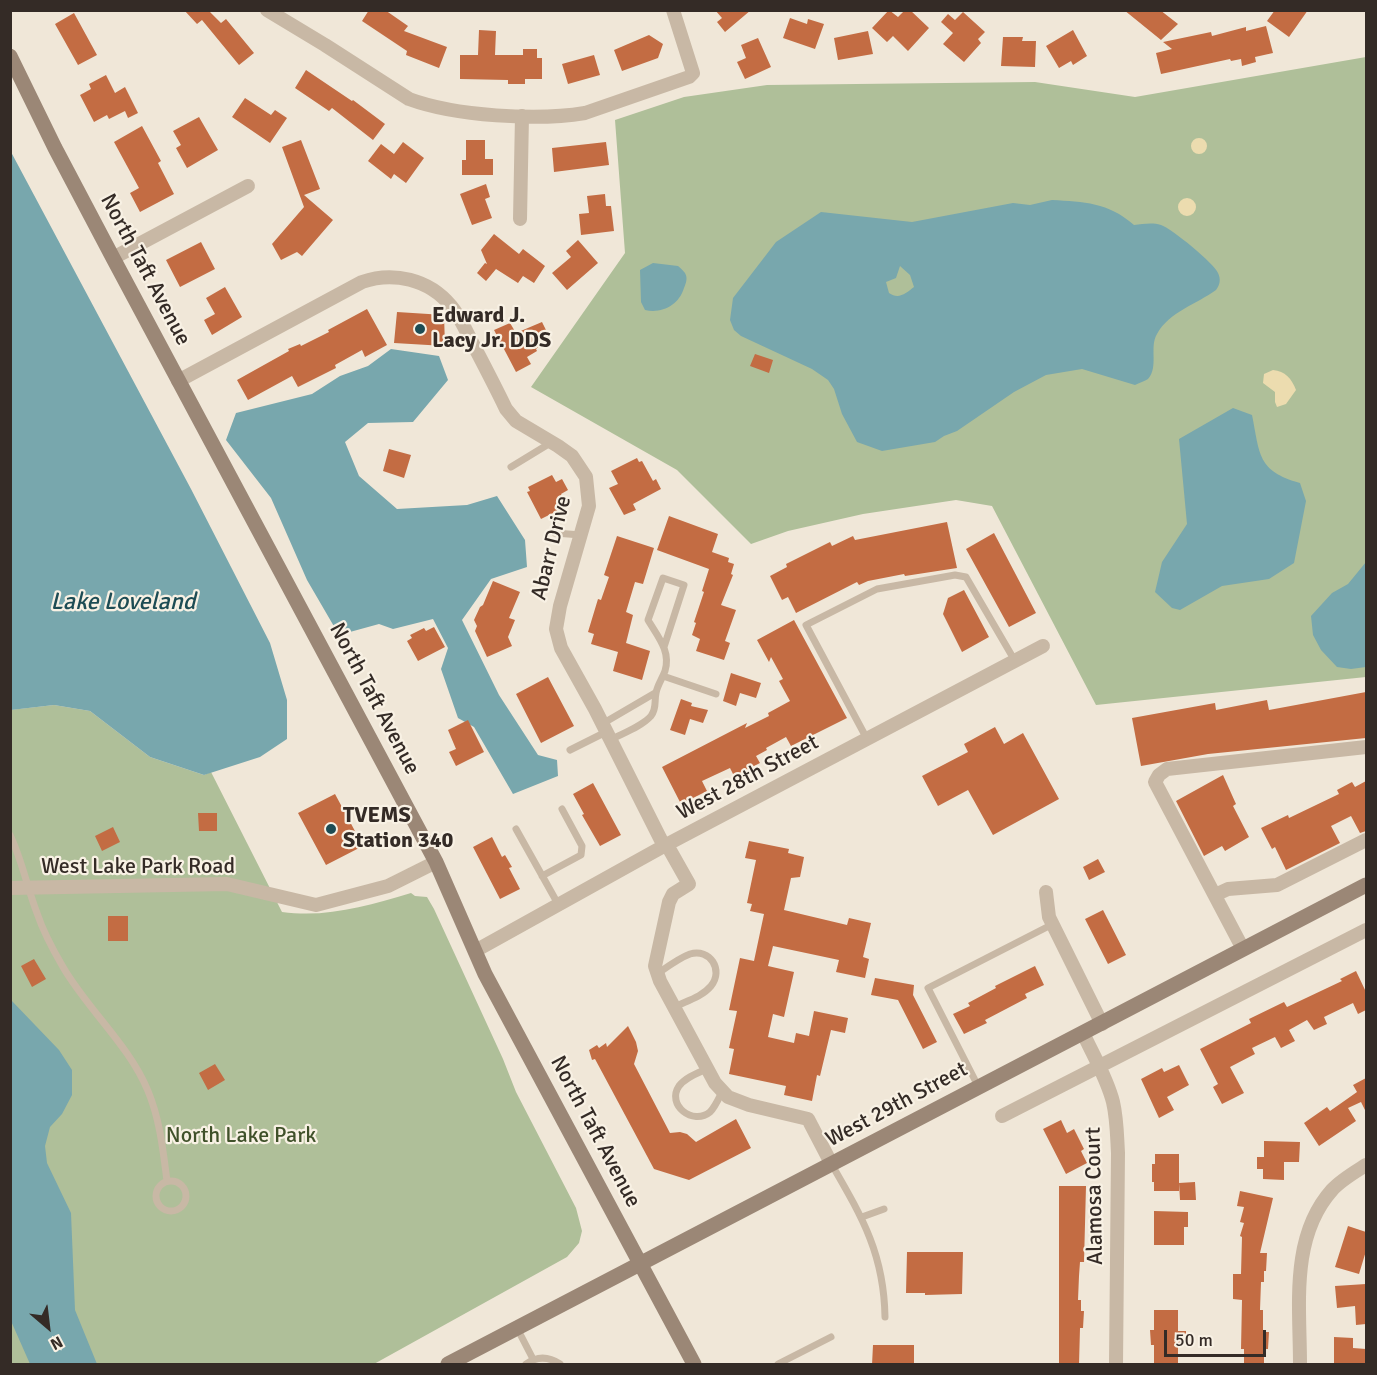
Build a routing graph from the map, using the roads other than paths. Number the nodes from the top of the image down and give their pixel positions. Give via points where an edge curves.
1 (267, 10) edge
2 (673, 10) edge
3 (10, 56) edge
4 (522, 116) junction
5 (248, 186) dead end
6 (520, 219) dead end
7 (113, 258) junction
8 (178, 381) junction
9 (552, 442) junction
10 (511, 467) dead end
11 (555, 533) dead end
12 (581, 535) junction
13 (1043, 646) dead end
14 (664, 647) junction
15 (1015, 661) junction
16 (663, 676) junction
17 (656, 693) junction
18 (716, 694) dead end
19 (606, 732) junction
20 (867, 739) junction
21 (1366, 747) edge
22 (570, 750) dead end
23 (562, 809) dead end
24 (516, 830) dead end
25 (10, 835) edge
26 (1366, 840) edge
27 (665, 846) junction
28 (14, 851) edge
29 (436, 862) junction
30 (542, 876) junction
31 (1366, 885) edge
32 (30, 887) junction
33 (10, 888) edge
34 (1046, 892) dead end
35 (1215, 895) junction
36 (558, 904) junction
37 (1053, 924) junction
38 (1366, 930) edge
39 (1244, 949) junction
40 (474, 951) junction
41 (657, 974) junction
42 (674, 1007) junction
43 (1102, 1024) junction
44 (1083, 1033) junction
45 (1098, 1066) junction
46 (707, 1069) junction
47 (978, 1088) junction
48 (723, 1091) junction
49 (1002, 1116) dead end
50 (832, 1165) junction
51 (1366, 1166) edge
52 (167, 1181) junction
53 (884, 1209) dead end
54 (862, 1217) junction
55 (641, 1265) junction
56 (885, 1317) dead end
57 (517, 1328) junction
58 (831, 1337) dead end
59 (533, 1359) junction
60 (448, 1365) edge
61 (526, 1365) edge
62 (560, 1365) edge
63 (694, 1365) edge
64 (778, 1365) edge
65 (1116, 1365) edge
66 (1299, 1365) edge

1 - 4 street via 409,99 468,112
2 - 4 street via 693,72 689,77 603,109 568,116
3 - 7 main road, North Taft Avenue
4 - 6 street
5 - 7 street
7 - 8 main road, North Taft Avenue
8 - 9 street, Abarr Drive via 362,282 398,277 429,288 449,303 507,409 516,421
8 - 29 main road, North Taft Avenue
9 - 10 lane
9 - 12 street, Abarr Drive via 572,456 586,477 589,506
11 - 12 lane
12 - 19 street, Abarr Drive via 556,629 561,648
13 - 15 street, West 28th Street
14 - 14 lane via 648,620 663,578 684,585
14 - 16 lane via 667,658
15 - 20 street, West 28th Street
15 - 20 lane via 966,577 955,575 877,589 806,625
16 - 17 lane
16 - 18 lane
17 - 19 lane
17 - 19 lane via 650,716
19 - 22 lane
19 - 27 street, Abarr Drive
20 - 27 street, West 28th Street
21 - 35 street via 1167,769 1159,775 1155,782
23 - 30 lane via 582,846 581,855
24 - 30 lane
25 - 28 lane
26 - 35 street via 1276,885
27 - 36 street, West 28th Street
27 - 41 street, Abarr Drive via 688,884 669,902 655,966
28 - 32 lane
29 - 32 street, West Lake Park Road via 388,886 316,904 227,884
29 - 40 main road, North Taft Avenue
30 - 36 lane
31 - 39 main road, West 29th Street
32 - 33 street, West Lake Park Road
32 - 52 lane via 37,913 64,969 128,1055 148,1090 159,1123
34 - 37 street
35 - 39 street
36 - 40 street, West 28th Street
37 - 43 street
37 - 47 lane via 928,988
38 - 45 street
39 - 43 main road, West 29th Street
40 - 55 main road, North Taft Avenue
41 - 42 street
41 - 42 lane via 689,954 707,956 716,966 710,987
42 - 46 street
43 - 44 main road, West 29th Street
44 - 45 street, Alamosa Court
44 - 47 main road, West 29th Street
45 - 49 street
45 - 65 street, Alamosa Court via 1113,1102 1118,1143
46 - 48 street
46 - 48 lane via 678,1088 678,1106 692,1117 701,1117 710,1112
47 - 50 main road, West 29th Street
48 - 50 street via 749,1105 808,1119
50 - 54 lane
50 - 55 main road, West 29th Street
51 - 66 street via 1333,1189 1307,1232 1301,1265
52 - 52 lane via 158,1187 157,1202 174,1211 185,1202 186,1192 181,1184
53 - 54 lane
54 - 56 lane via 880,1270
55 - 57 main road, West 29th Street
55 - 63 main road, North Taft Avenue
57 - 59 lane
57 - 60 main road, West 29th Street
58 - 64 lane
59 - 61 lane
59 - 62 lane via 547,1358

